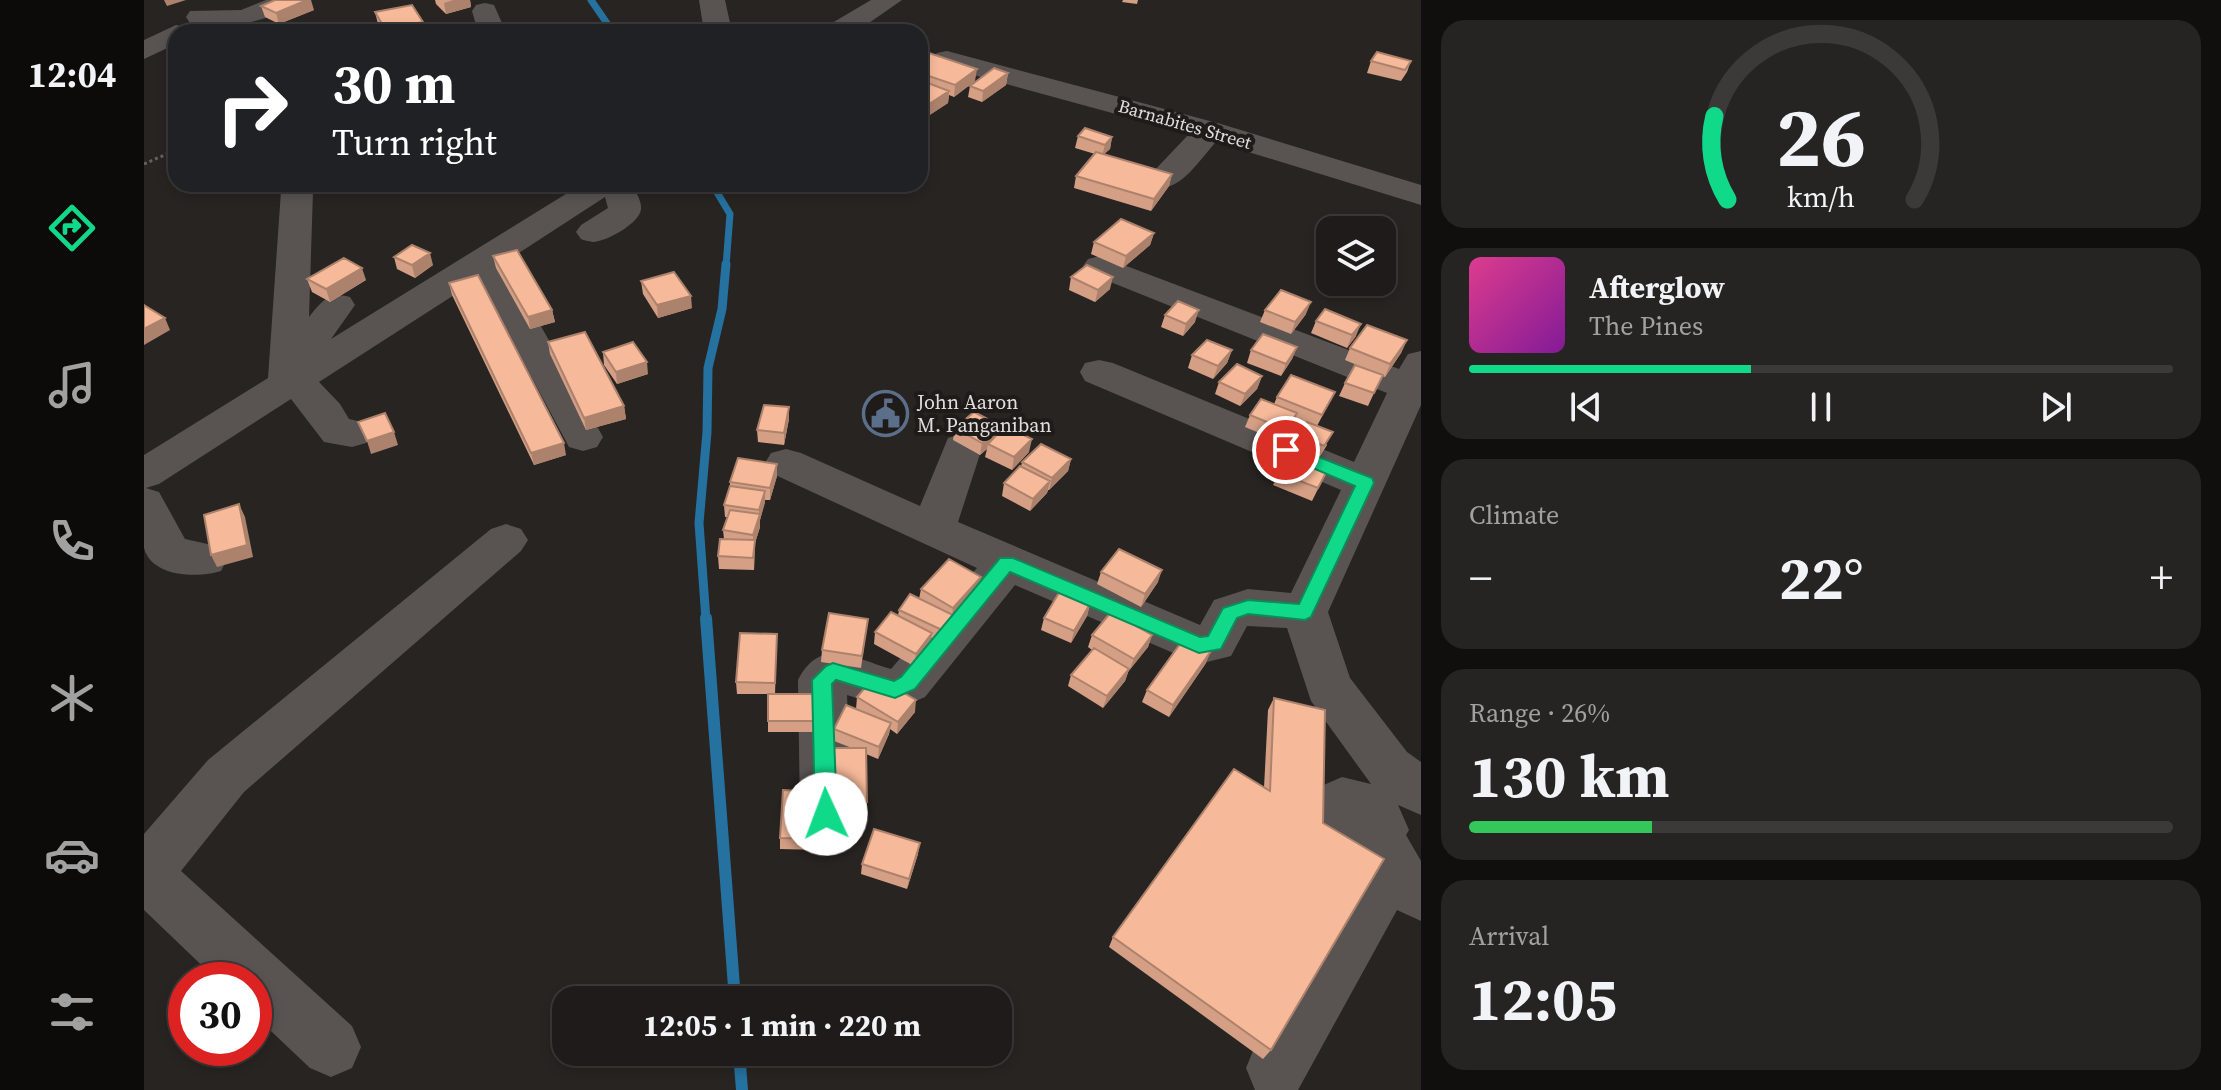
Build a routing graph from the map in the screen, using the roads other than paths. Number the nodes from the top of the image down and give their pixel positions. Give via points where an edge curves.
1 (289, 0) edge
2 (712, 0) edge
3 (844, 0) edge
4 (879, 7) edge
5 (191, 20) edge
6 (716, 24) edge
7 (850, 24) edge
8 (168, 35) edge
9 (144, 51) edge
10 (947, 59) edge
11 (1210, 130) junction
12 (1163, 180) edge
13 (297, 192) edge
14 (619, 192) edge
15 (1421, 195) edge
16 (557, 197) edge
17 (593, 232) dead end
18 (486, 260) junction
19 (1100, 266) dead end
20 (337, 305) dead end
21 (1099, 372) dead end
22 (1416, 376) edge
23 (295, 380) junction
24 (352, 433) dead end
25 (583, 437) edge
26 (962, 448) edge
27 (786, 463) dead end
28 (144, 474) edge
29 (1365, 483) junction
30 (144, 503) edge
31 (934, 528) junction
32 (506, 540) dead end
33 (205, 559) edge
34 (1007, 563) junction
35 (1305, 612) junction
36 (1421, 792) edge
37 (826, 814) dead end
38 (145, 874) edge
39 (1421, 895) edge
40 (331, 1047) dead end
41 (1277, 1068) dead end

1 - 5 street via 244,18
2 - 6 street
3 - 4 street
4 - 7 street
8 - 9 street
10 - 11 street, Barnabites Street
11 - 12 street
11 - 15 street, Barnabites Street
13 - 23 street
14 - 17 street via 624,213
16 - 18 street
18 - 23 street
18 - 25 street
19 - 22 street
20 - 23 street via 305,352
21 - 29 street
22 - 29 street
23 - 24 street via 332,427
23 - 28 street
26 - 31 street
27 - 31 street
29 - 35 street
30 - 33 street via 169,554 182,560
31 - 34 street
32 - 38 street via 226,776
34 - 35 street via 1199,645 1214,643 1230,613 1248,607
34 - 37 street via 908,683 895,690 833,671 822,680
35 - 36 street via 1328,687 1389,768
38 - 40 street
39 - 41 street via 1401,879 1374,842 1383,882

